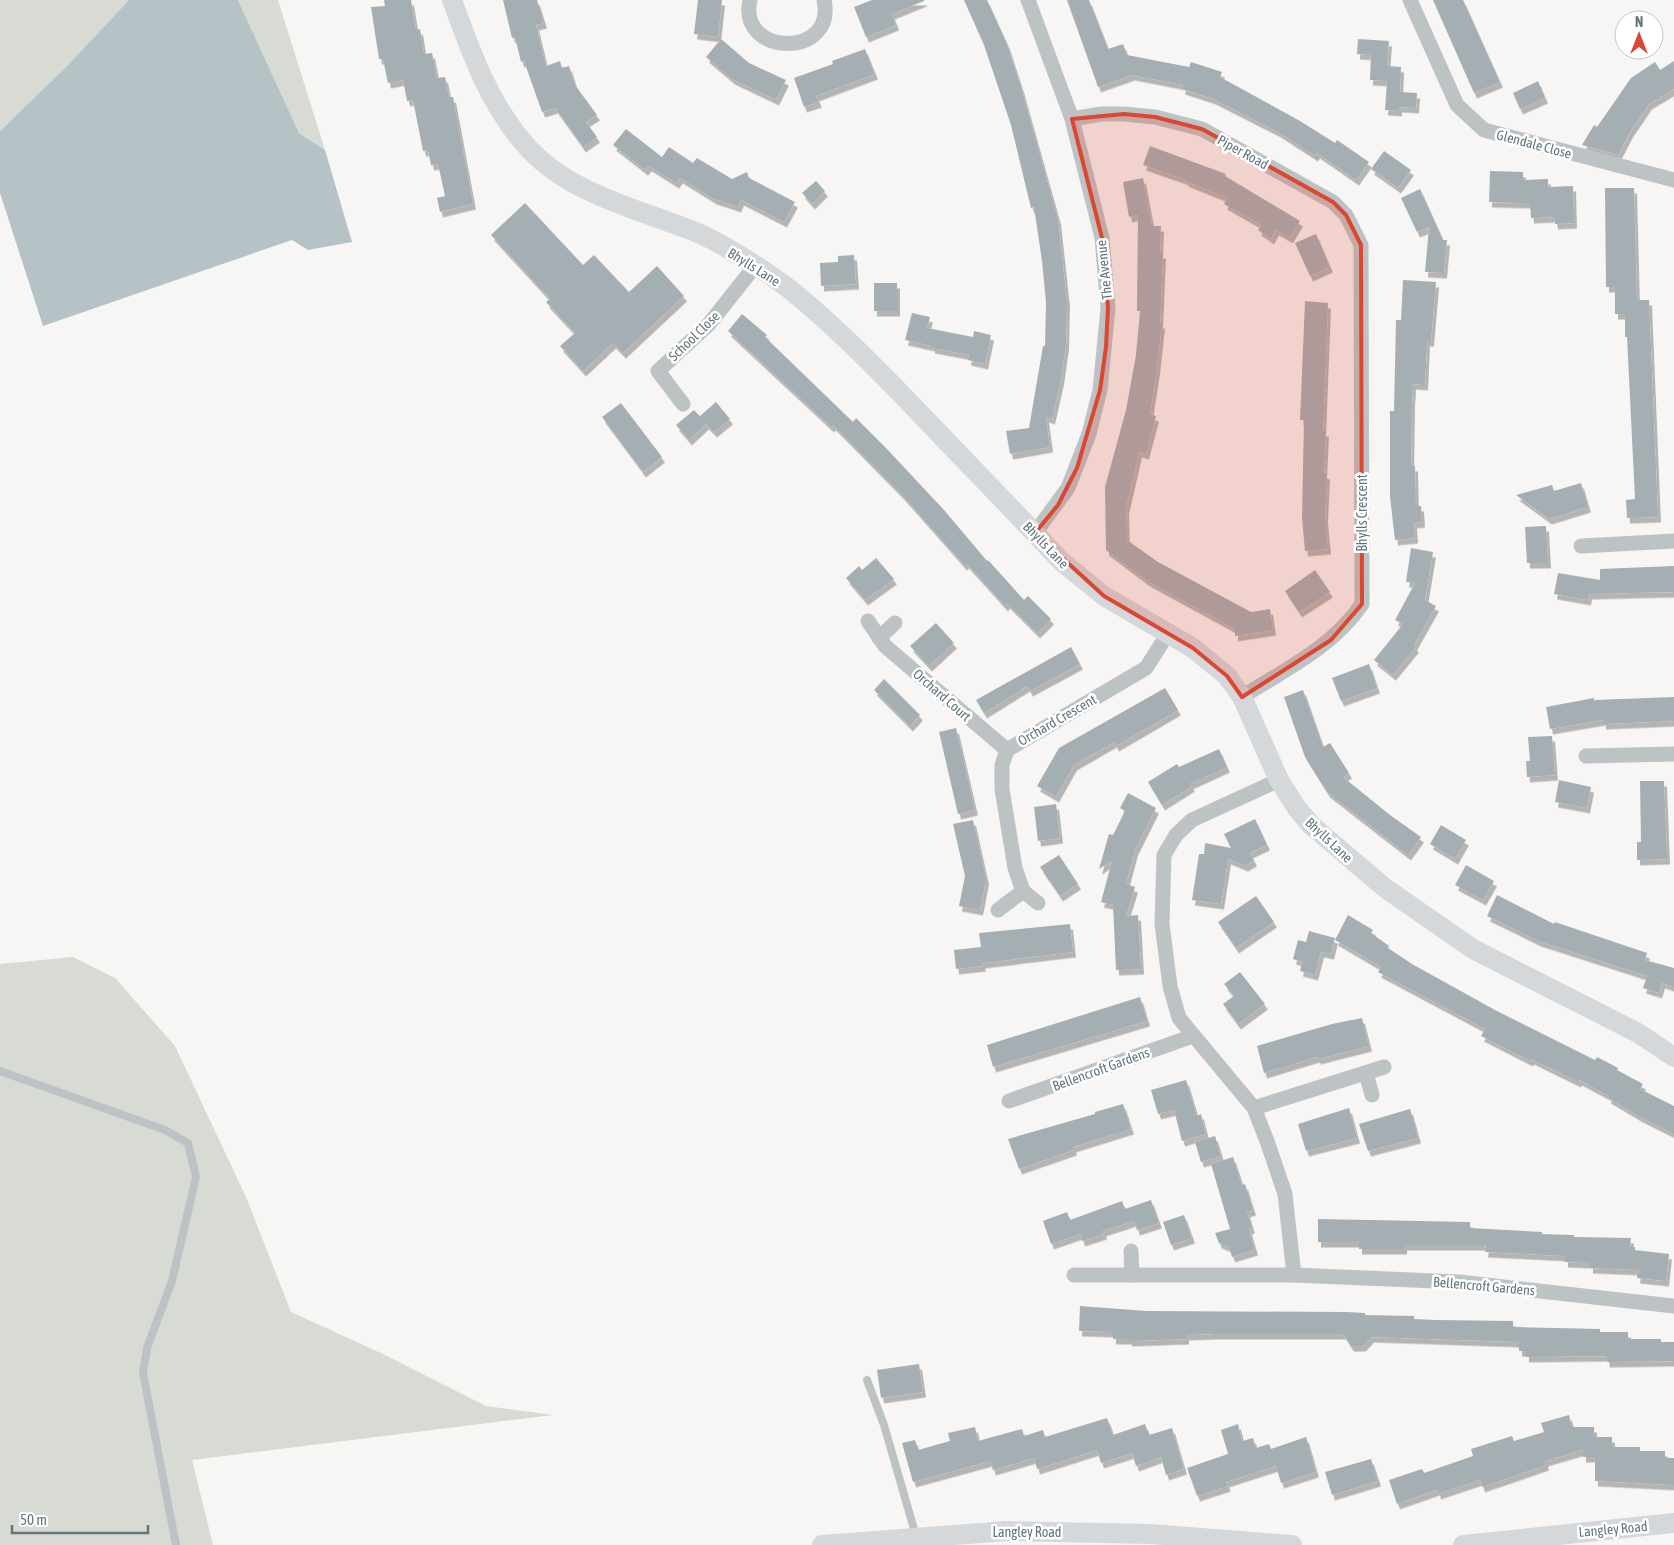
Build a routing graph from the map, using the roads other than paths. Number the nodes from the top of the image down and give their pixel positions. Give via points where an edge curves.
1 (452, 0) edge
2 (750, 0) edge
3 (824, 0) edge
4 (1028, 0) edge
5 (1410, 0) edge
6 (1072, 119) junction
7 (1674, 180) edge
8 (755, 266) junction
9 (1362, 268) joint
10 (683, 404) dead end
11 (1035, 533) junction
12 (1674, 541) edge
13 (1581, 546) dead end
14 (868, 621) dead end
15 (895, 623) dead end
16 (1167, 635) junction
17 (879, 638) junction
18 (1242, 697) junction
19 (1006, 750) junction
20 (1674, 754) edge
21 (1586, 756) dead end
22 (1279, 780) junction
23 (1023, 891) junction
24 (1038, 903) dead end
25 (998, 910) dead end
26 (1193, 1036) junction
27 (1674, 1057) edge
28 (1384, 1067) dead end
29 (0, 1071) edge
30 (1366, 1073) junction
31 (1372, 1095) dead end
32 (1009, 1101) dead end
33 (1254, 1108) junction
34 (1131, 1251) dead end
35 (1074, 1275) dead end
36 (1132, 1275) junction
37 (1294, 1275) junction
38 (1674, 1306) edge
39 (867, 1380) dead end
40 (1674, 1523) edge
41 (916, 1536) junction
42 (176, 1545) edge
43 (822, 1545) edge
44 (1292, 1545) edge
45 (1463, 1545) edge

1 - 8 street, Bhylls Lane via 471,53 502,116 532,152 563,176 592,192 700,234
2 - 3 street via 751,18 756,29 765,38 788,45 800,43 819,28 824,17
4 - 6 street, The Avenue
5 - 7 street, Glendale Close via 1457,105 1484,130
6 - 9 street, Piper Road via 1124,114 1155,117 1202,129 1333,202 1355,229 1362,245
6 - 11 street, The Avenue via 1102,238 1108,308 1106,347 1100,390 1078,468 1058,504
8 - 10 street, School Close via 709,324 658,371
8 - 11 street, Bhylls Lane via 791,290 836,330
9 - 18 street, Bhylls Crescent via 1362,604 1331,640
11 - 16 street, Bhylls Lane via 1081,580
12 - 13 street
14 - 17 street, Orchard Court
15 - 17 street
16 - 18 street, Bhylls Lane via 1209,660 1227,676
16 - 19 street, Orchard Crescent via 1146,668
17 - 19 street, Orchard Court
18 - 22 street, Bhylls Lane
19 - 23 street, Orchard Crescent via 1002,789 1015,868
20 - 21 street
22 - 26 street via 1192,820 1176,835 1164,855 1162,924 1170,986 1180,1018
22 - 27 street, Bhylls Lane via 1311,825 1428,920 1473,950 1630,1029
23 - 24 street
23 - 25 street
26 - 32 street, Bellencroft Gardens
26 - 33 street
28 - 30 street
29 - 42 lane via 166,1130 188,1143 196,1177 172,1281 147,1348 143,1373
30 - 31 street
30 - 33 street
33 - 37 street via 1285,1194
34 - 36 street
35 - 36 street, Bellencroft Gardens
36 - 37 street, Bellencroft Gardens
37 - 38 street, Bellencroft Gardens via 1458,1282
39 - 41 lane via 884,1425
40 - 45 street, Langley Road
41 - 43 street, Langley Road
41 - 44 street, Langley Road via 1007,1531 1150,1534

